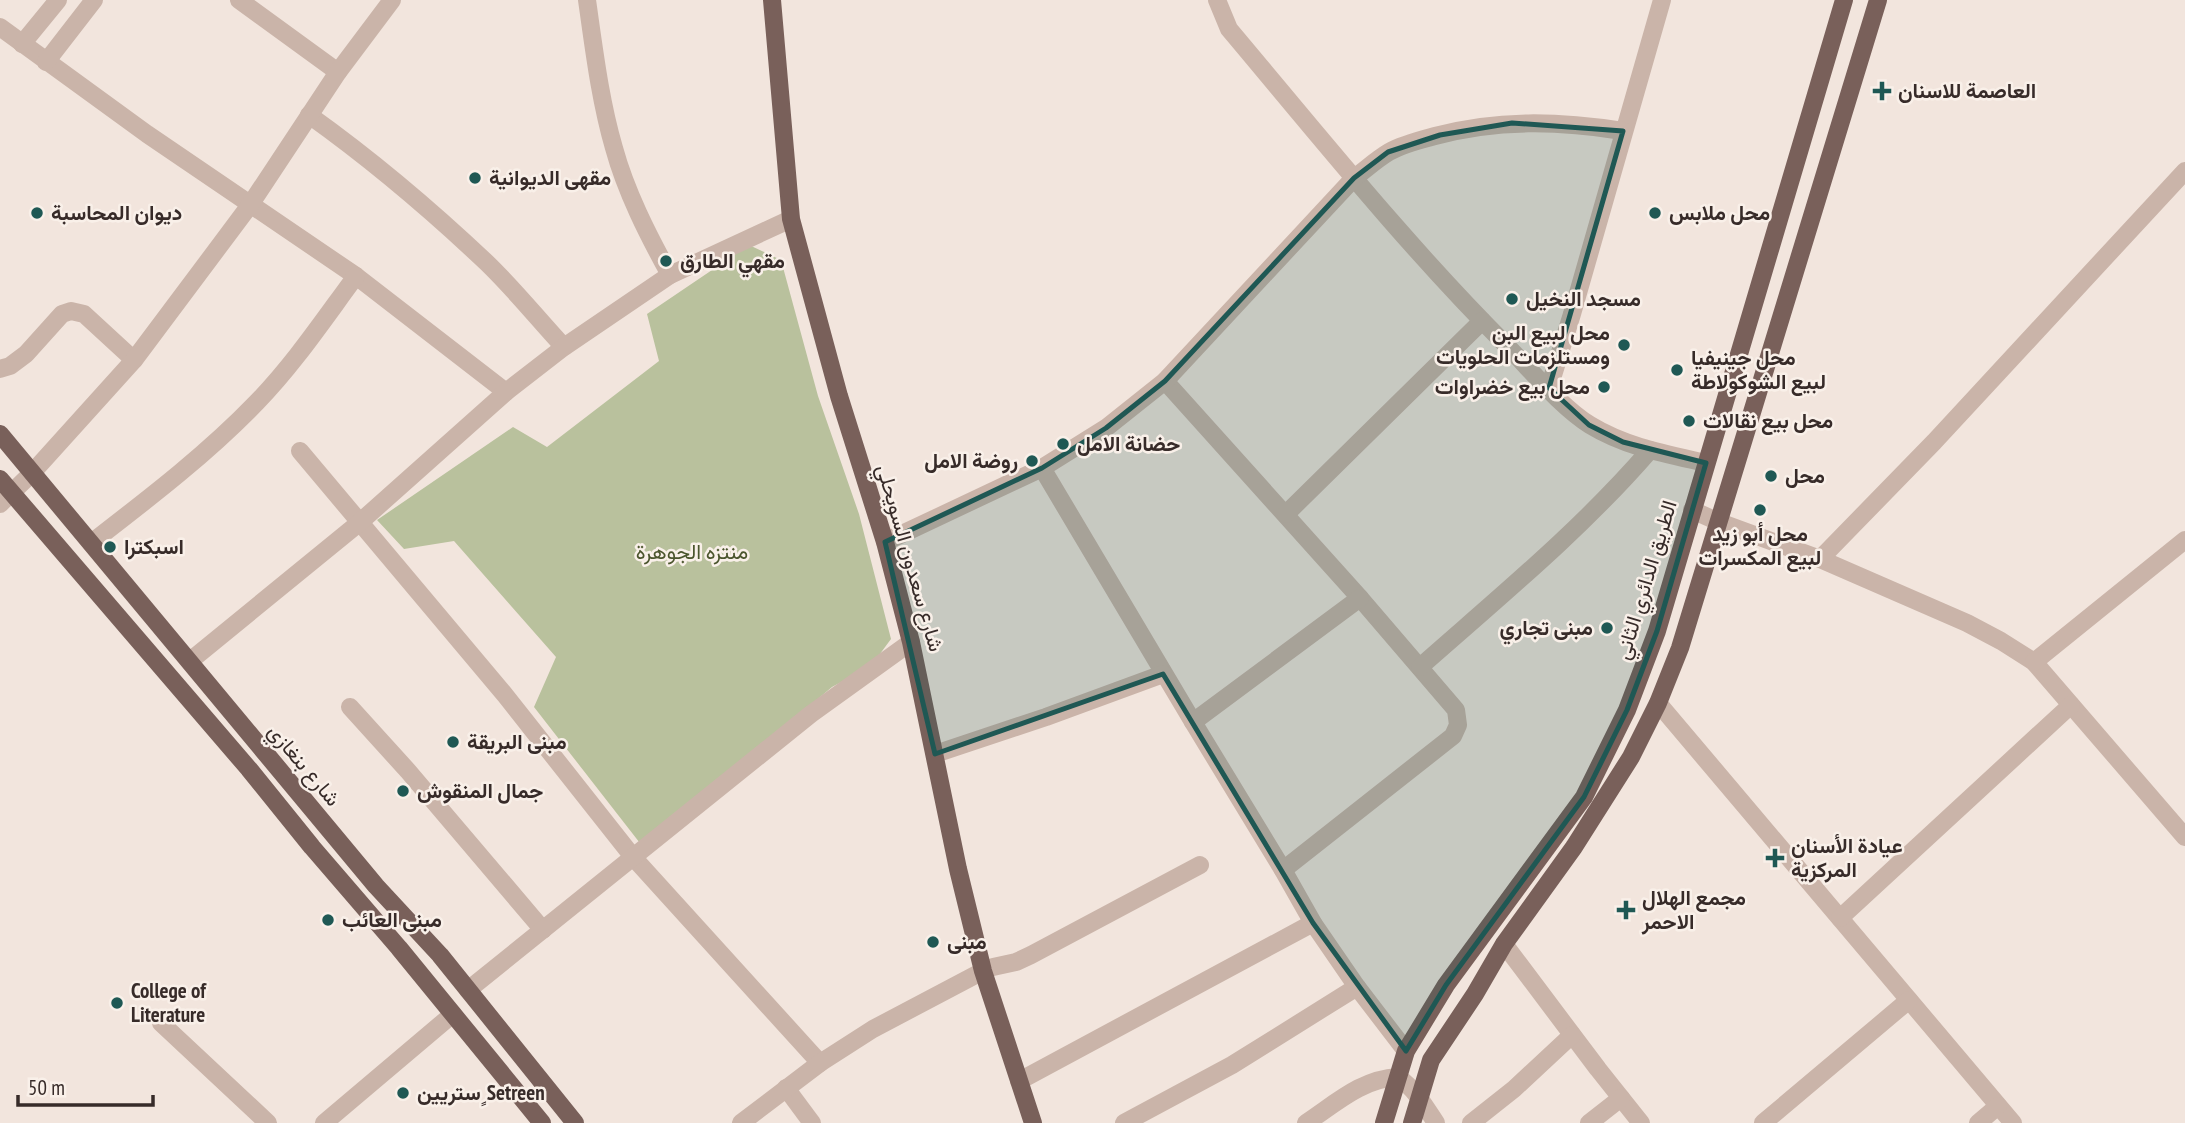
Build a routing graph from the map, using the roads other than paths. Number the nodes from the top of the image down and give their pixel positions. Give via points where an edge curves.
1 (58, 0) edge
2 (94, 0) edge
3 (239, 0) edge
4 (391, 0) edge
5 (587, 0) edge
6 (772, 0) edge
7 (1217, 0) edge
8 (1661, 0) edge
9 (1844, 0) edge
10 (1878, 0) edge
11 (0, 27) edge
12 (22, 44) junction
13 (46, 62) junction
14 (338, 72) junction
15 (309, 115) junction
16 (1623, 131) junction
17 (2185, 171) edge
18 (1354, 178) junction
19 (250, 205) junction
20 (790, 219) junction
21 (670, 275) junction
22 (356, 276) junction
23 (1482, 321) junction
24 (564, 346) junction
25 (134, 360) junction
26 (0, 369) edge
27 (1166, 381) junction
28 (1549, 388) junction
29 (506, 392) junction
30 (0, 435) edge
31 (1650, 450) junction
32 (300, 451) dead end
33 (1706, 463) junction
34 (1042, 468) junction
35 (32, 473) junction
36 (4, 492) edge
37 (1692, 510) junction
38 (1286, 514) junction
39 (1718, 522) junction
40 (359, 523) junction
41 (2185, 540) edge
42 (885, 542) junction
43 (90, 543) junction
44 (1820, 559) junction
45 (1360, 598) junction
46 (911, 642) junction
47 (190, 661) junction
48 (2034, 662) junction
49 (1420, 667) junction
50 (1163, 674) junction
51 (1658, 703) junction
52 (2071, 705) junction
53 (350, 707) dead end
54 (1192, 722) junction
55 (935, 754) junction
56 (2185, 837) edge
57 (633, 857) junction
58 (1200, 865) dead end
59 (1283, 870) junction
60 (1840, 918) junction
61 (1313, 923) junction
62 (543, 930) junction
63 (1504, 944) junction
64 (983, 971) junction
65 (1357, 987) junction
66 (468, 990) junction
67 (1909, 1000) junction
68 (453, 1014) junction
69 (161, 1023) dead end
70 (1572, 1035) junction
71 (1406, 1051) junction
72 (820, 1063) junction
73 (1398, 1077) junction
74 (1019, 1081) junction
75 (786, 1088) junction
76 (1420, 1097) junction
77 (1621, 1098) junction
78 (1998, 1105) junction
79 (268, 1123) edge
80 (324, 1123) edge
81 (542, 1123) edge
82 (575, 1123) edge
83 (741, 1123) edge
84 (812, 1123) edge
85 (1033, 1123) edge
86 (1124, 1123) edge
87 (1307, 1123) edge
88 (1384, 1123) edge
89 (1412, 1123) edge
90 (1436, 1123) edge
91 (1471, 1123) edge
92 (1589, 1123) edge
93 (1641, 1123) edge
94 (1763, 1123) edge
95 (1978, 1123) edge
96 (2013, 1123) edge

1 - 12 street
2 - 13 street
3 - 14 street
4 - 14 street
5 - 21 street via 614,149
6 - 20 main road, شارع سعدون السويحلي
7 - 18 street via 1229,29
8 - 16 street
9 - 33 main road, الطريق الدائري الثاني
10 - 39 main road
11 - 12 street
12 - 13 street
13 - 19 street
14 - 15 street
15 - 19 street
15 - 24 street via 431,212
16 - 18 street via 1547,122 1475,127 1388,152
16 - 28 street
17 - 44 street
18 - 23 street
18 - 27 street
19 - 22 street
19 - 25 street
20 - 21 street
20 - 42 main road, شارع سعدون السويحلي
21 - 24 street
22 - 29 street
22 - 43 street via 257,402 196,459
23 - 28 street
23 - 38 street
24 - 29 street
25 - 26 street via 84,314 71,310 26,354
25 - 35 street
27 - 34 street via 1106,428
27 - 38 street
28 - 31 street via 1590,425
29 - 40 street
30 - 35 main road, شارع بنغازي
31 - 33 street
31 - 49 street via 1547,555
32 - 40 street
33 - 37 main road, الطريق الدائري الثاني
34 - 42 street
34 - 50 street
35 - 36 street
35 - 43 main road, شارع بنغازي
36 - 68 main road via 249,769
37 - 39 street
37 - 71 main road, الطريق الدائري الثاني via 1636,688 1584,797 1446,985
38 - 45 street
39 - 44 street
39 - 51 main road via 1680,648
40 - 47 street
40 - 57 street via 505,695
41 - 48 street
42 - 46 main road, شارع سعدون السويحلي
43 - 47 main road, شارع بنغازي
44 - 48 street via 1967,623
45 - 49 street
45 - 54 street
46 - 55 main road, شارع سعدون السويحلي
46 - 57 street
47 - 66 main road, شارع بنغازي
48 - 52 street
49 - 59 street via 1456,710 1458,725 1453,736
50 - 54 street
50 - 55 street
51 - 60 street
51 - 63 main road via 1631,757 1574,847
52 - 56 street
52 - 60 street
53 - 62 street
54 - 59 street
55 - 64 main road, شارع سعدون السويحلي
57 - 62 street
57 - 72 street
58 - 64 street via 1031,955
59 - 61 street
60 - 67 street
61 - 65 street
61 - 74 street
62 - 66 street
63 - 70 street
63 - 76 main road via 1431,1060
64 - 72 street
64 - 74 main road, شارع سعدون السويحلي
65 - 71 street
65 - 86 street via 1232,1065
66 - 82 main road, شارع بنغازي
67 - 78 street
67 - 94 street
68 - 80 street
68 - 81 main road
69 - 79 street
70 - 77 street
70 - 91 street
71 - 73 main road, الطريق الدائري الثاني
72 - 75 street
73 - 76 street
73 - 87 street via 1350,1092
73 - 88 main road, الطريق الدائري الثاني
74 - 85 main road, شارع سعدون السويحلي
75 - 83 street
75 - 84 street
76 - 89 main road
76 - 90 street
77 - 92 street
77 - 93 street
78 - 95 street
78 - 96 street

